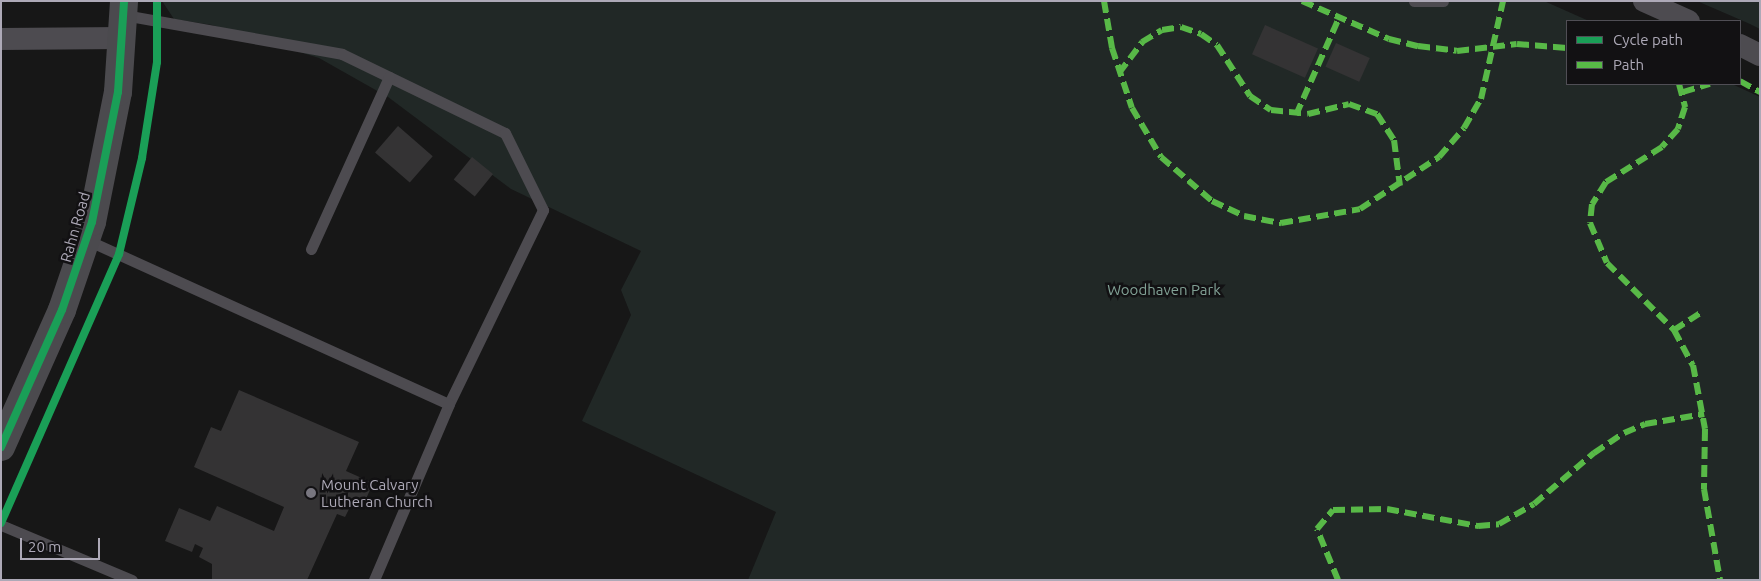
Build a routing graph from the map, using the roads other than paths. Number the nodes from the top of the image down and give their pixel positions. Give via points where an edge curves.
1 (1414, 1) edge
2 (1443, 1) edge
3 (1644, 1) edge
4 (123, 18) edge
5 (1687, 20) edge
6 (1, 39) edge
7 (1741, 46) edge
8 (1760, 55) edge
9 (389, 77) junction
10 (86, 240) junction
11 (310, 249) dead end
12 (449, 404) junction
13 (1, 447) edge
14 (1, 525) edge
15 (132, 580) edge
16 (374, 580) edge

1 - 2 lane
3 - 5 street
4 - 6 street
4 - 9 lane via 291,42 342,54
4 - 10 street, Rahn Road via 114,122
7 - 8 street
9 - 11 lane
9 - 12 lane via 505,133 543,210
10 - 12 lane
10 - 13 street, Rahn Road via 52,334
12 - 16 lane
14 - 15 lane

